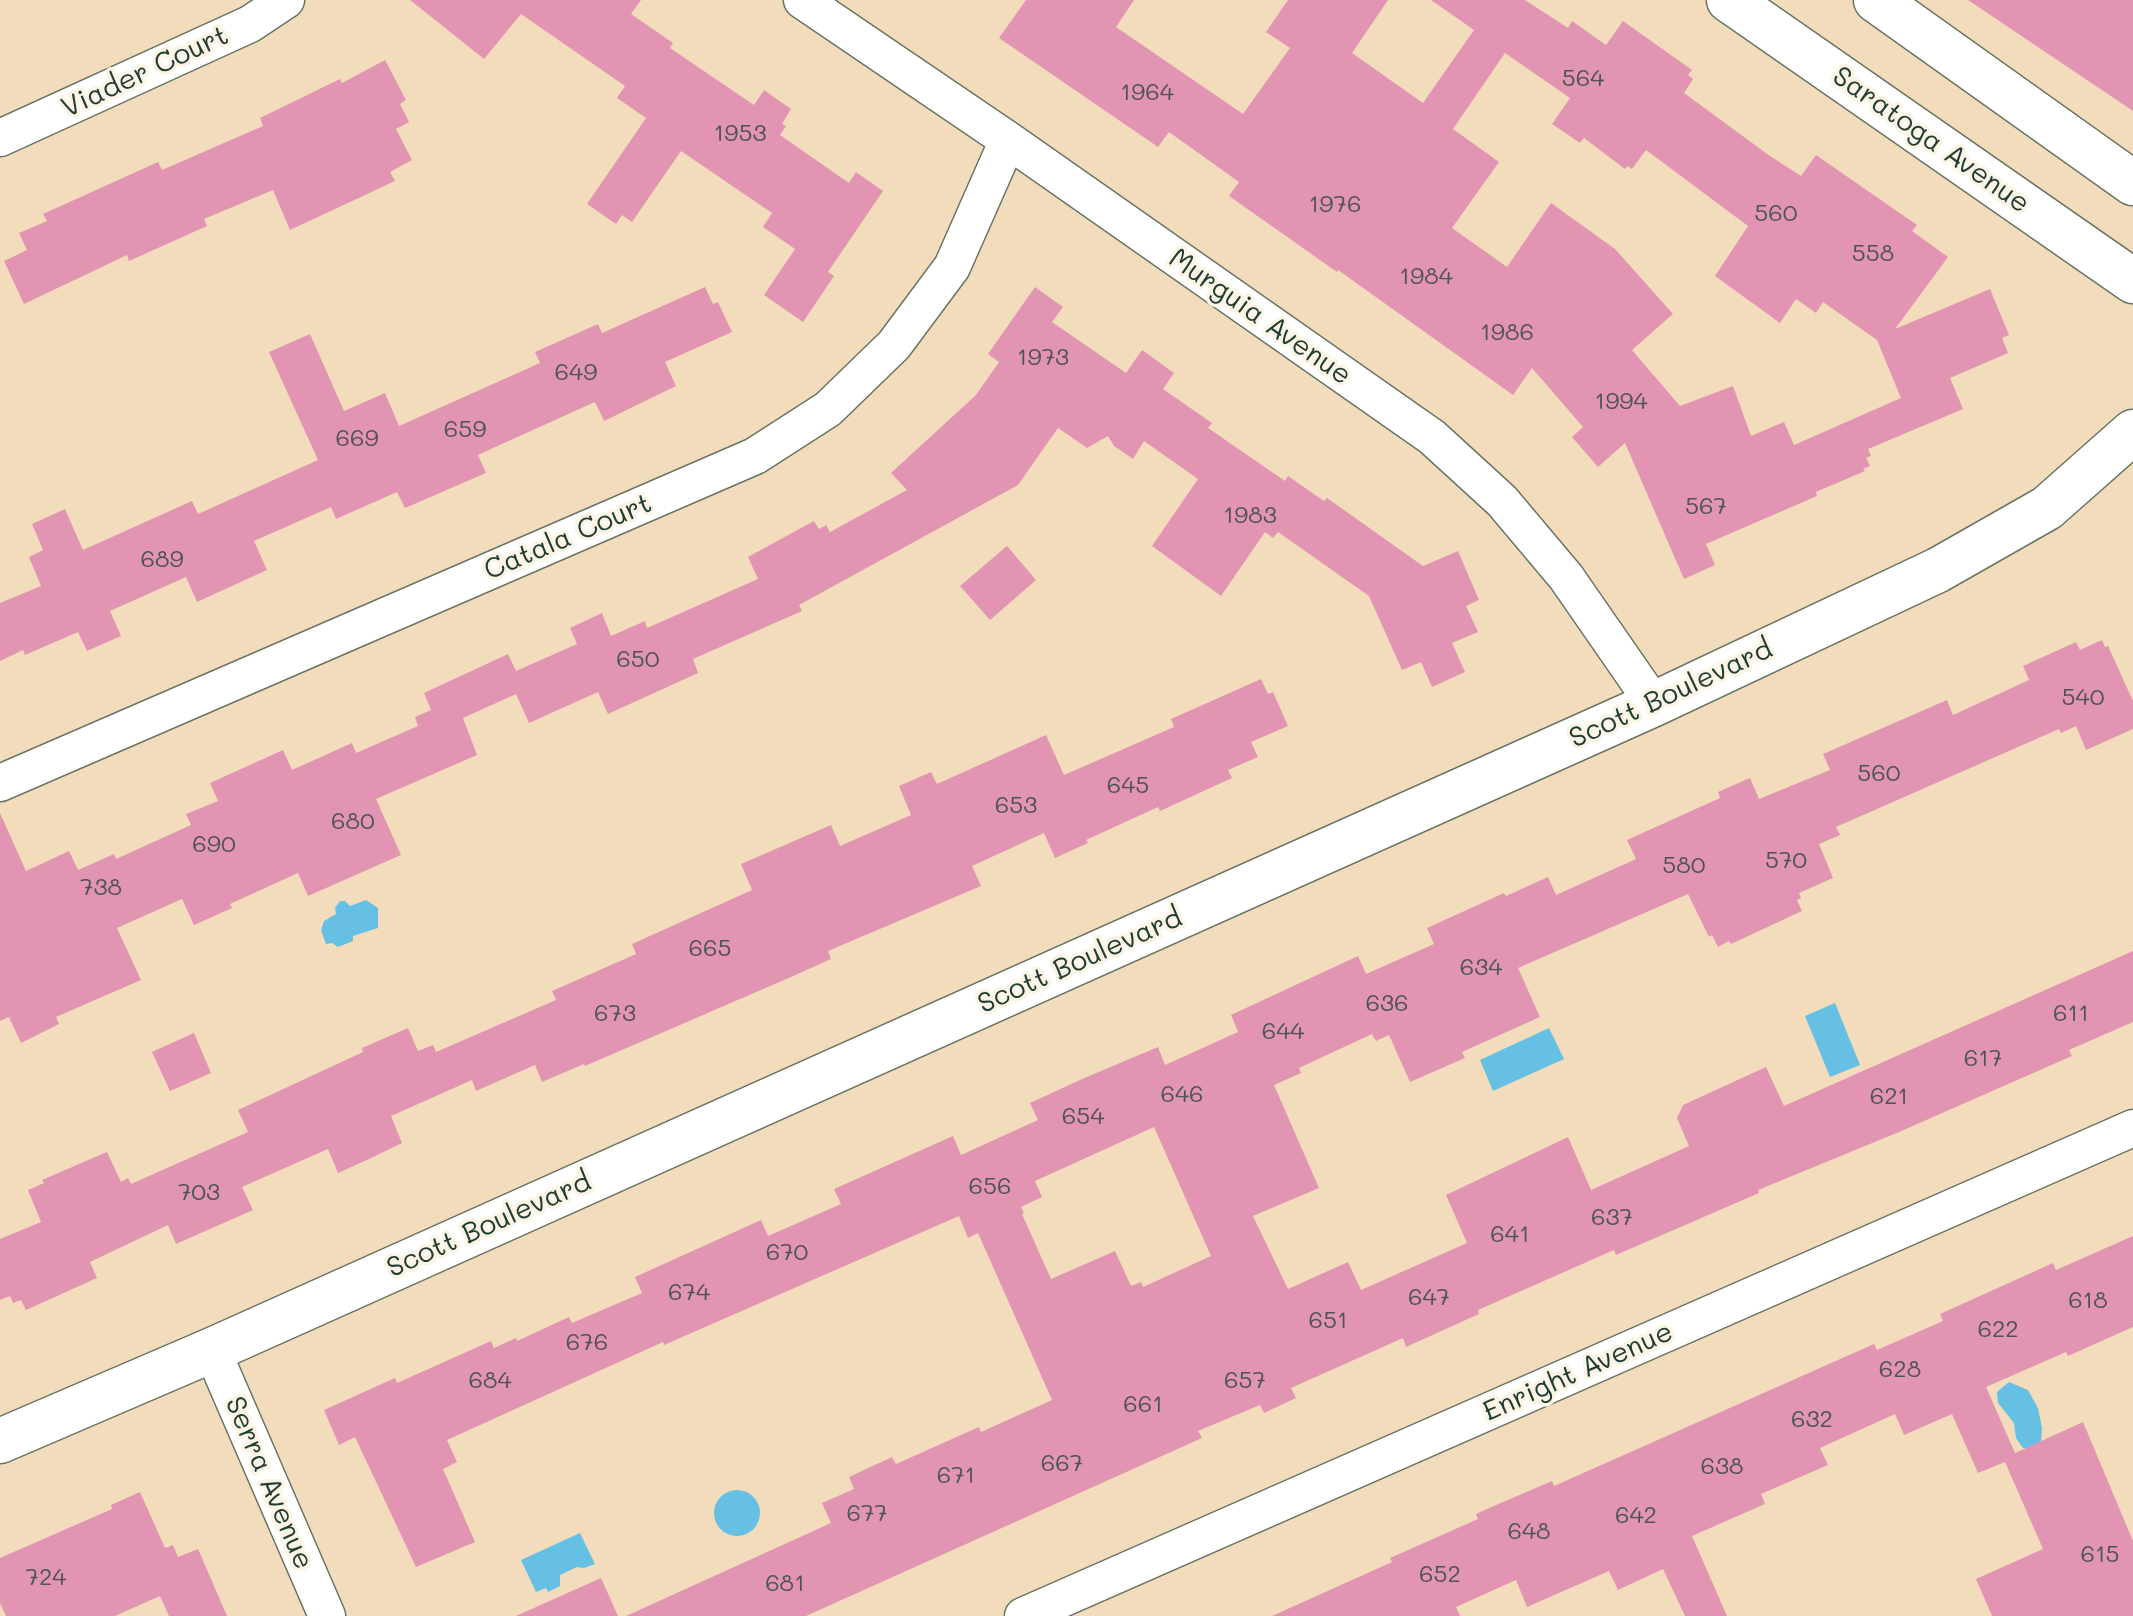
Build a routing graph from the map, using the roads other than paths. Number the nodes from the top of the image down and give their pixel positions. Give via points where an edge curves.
1 (286, 0) edge
2 (802, 0) edge
3 (1729, 0) edge
4 (1876, 0) edge
5 (0, 138) edge
6 (1008, 140) junction
7 (2133, 183) edge
8 (2133, 281) edge
9 (2133, 432) edge
10 (1654, 704) junction
11 (0, 783) edge
12 (2133, 1128) edge
13 (212, 1350) junction
14 (0, 1441) edge
15 (327, 1616) edge
16 (1023, 1616) edge

1 - 5 street, Viader Court via 250,24
2 - 6 street, Murguia Avenue
3 - 8 main road, Saratoga Avenue
4 - 7 main road
6 - 10 street, Murguia Avenue via 1432,437 1502,501 1557,566
6 - 11 street, Catala Court via 952,267 894,345 828,409 755,456
9 - 10 main road, Scott Boulevard via 2047,508 1938,570
10 - 13 main road, Scott Boulevard
12 - 16 street, Enright Avenue
13 - 14 main road, Scott Boulevard
13 - 15 street, Serra Avenue

